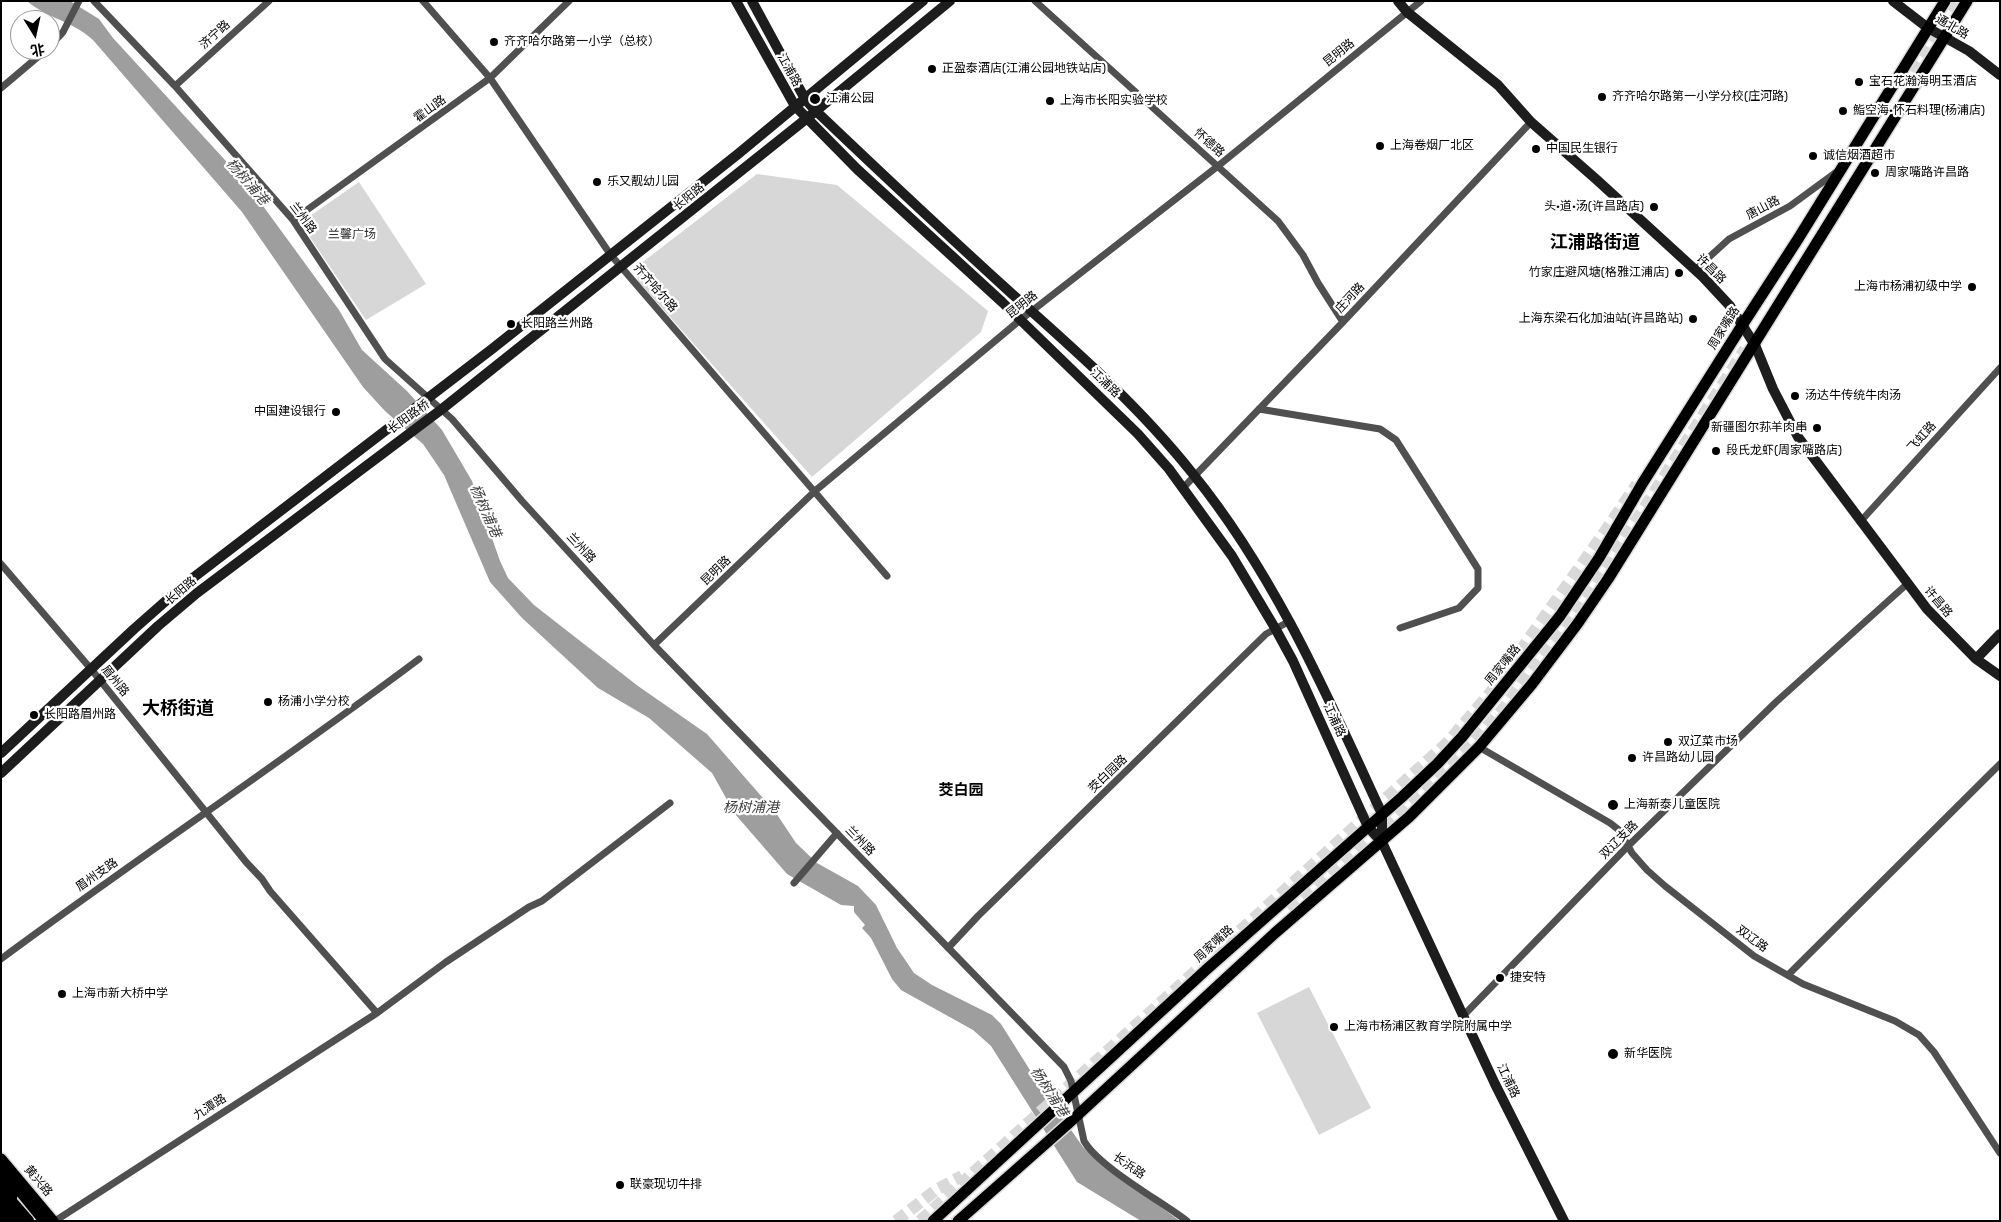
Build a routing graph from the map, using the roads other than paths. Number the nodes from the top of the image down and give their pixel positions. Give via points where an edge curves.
1 (94, 1) edge
2 (269, 1) edge
3 (423, 1) edge
4 (569, 1) edge
5 (736, 1) edge
6 (752, 1) edge
7 (923, 1) edge
8 (950, 1) edge
9 (1035, 1) edge
10 (1398, 1) edge
11 (1421, 1) edge
12 (1893, 1) edge
13 (1945, 1) edge
14 (1967, 1) edge
15 (78, 3) edge
16 (1407, 12) junction
17 (1928, 28) junction
18 (60, 35) edge
19 (1944, 38) junction
20 (34, 60) edge
21 (2000, 75) edge
22 (490, 78) junction
23 (175, 86) junction
24 (1, 88) edge
25 (805, 99) junction
26 (795, 106) junction
27 (816, 111) junction
28 (806, 119) junction
29 (1531, 122) junction
30 (1218, 166) junction
31 (1843, 167) junction
32 (293, 220) junction
33 (610, 254) junction
34 (622, 267) junction
35 (1695, 270) junction
36 (1032, 311) junction
37 (1019, 321) junction
38 (1343, 322) junction
39 (1743, 324) junction
40 (1754, 345) junction
41 (2000, 368) edge
42 (430, 398) junction
43 (442, 409) junction
44 (1259, 409) junction
45 (382, 434) joint
46 (392, 446) joint
47 (1195, 475) junction
48 (1183, 488) junction
49 (815, 492) junction
50 (1860, 522) junction
51 (1, 564) edge
52 (887, 576) dead end
53 (1907, 584) junction
54 (1288, 622) junction
55 (1275, 628) junction
56 (1400, 628) dead end
57 (2000, 634) edge
58 (654, 645) junction
59 (419, 659) dead end
60 (1976, 659) junction
61 (92, 669) junction
62 (2000, 676) edge
63 (101, 681) junction
64 (1479, 747) junction
65 (1, 753) edge
66 (2000, 764) edge
67 (1, 773) edge
68 (670, 803) dead end
69 (207, 811) junction
70 (1382, 814) junction
71 (1368, 827) junction
72 (837, 833) junction
73 (1382, 842) junction
74 (1628, 846) junction
75 (794, 883) dead end
76 (948, 948) junction
77 (1, 959) edge
78 (1788, 976) junction
79 (377, 1013) junction
80 (1463, 1016) junction
81 (1073, 1091) junction
82 (1073, 1119) junction
83 (2000, 1152) edge
84 (1, 1159) edge
85 (1, 1167) edge
86 (1, 1182) edge
87 (1, 1190) edge
88 (1, 1204) edge
89 (1, 1215) edge
90 (6, 1221) edge
91 (15, 1221) edge
92 (28, 1221) edge
93 (33, 1221) edge
94 (45, 1221) edge
95 (54, 1221) edge
96 (933, 1221) edge
97 (958, 1221) edge
98 (1187, 1221) edge
99 (1564, 1221) edge

1 - 23 street, 兰州路
2 - 23 street, 济宁路
3 - 22 street, 齐齐哈尔路
4 - 22 street, 霍山路
5 - 26 main road, 江浦路
6 - 25 main road, 江浦路
7 - 25 main road, 长阳路
8 - 27 main road, 长阳路
9 - 30 street, 怀德路
10 - 16 main road, 许昌路
11 - 16 street, 昆明路
12 - 17 main road, 通北路
13 - 17 main road, 周家嘴路
14 - 19 main road
15 - 18 street
16 - 29 main road, 许昌路 via 1498,85
16 - 30 street, 昆明路
17 - 19 main road, 通北路
17 - 31 main road, 周家嘴路
19 - 21 main road, 通北路 via 1969,51
19 - 40 main road
20 - 24 street
22 - 32 street, 霍山路
22 - 33 street, 齐齐哈尔路
23 - 32 street, 兰州路
25 - 26 main road, 长阳路
25 - 27 main road, 江浦路
26 - 28 main road, 江浦路
26 - 33 main road, 长阳路
27 - 28 main road, 长阳路
27 - 36 main road, 江浦路
28 - 34 main road, 长阳路
28 - 37 main road, 江浦路
29 - 35 main road, 许昌路
29 - 38 street, 庄河路
30 - 36 street, 昆明路
30 - 38 street, 怀德路 via 1278,221 1304,255
31 - 35 street, 唐山路 via 1790,206 1729,239
31 - 39 main road, 周家嘴路
32 - 42 street, 兰州路 via 385,360
33 - 34 street, 齐齐哈尔路
33 - 42 main road, 长阳路
34 - 43 main road, 长阳路
34 - 49 street, 齐齐哈尔路
35 - 39 main road, 许昌路
36 - 37 street, 昆明路
36 - 47 main road, 江浦路 via 1111,382
37 - 48 main road, 江浦路 via 1114,408
37 - 49 street, 昆明路
38 - 44 street, 庄河路
39 - 40 main road, 许昌路
39 - 70 main road, 周家嘴路 via 1560,616 1462,737
40 - 50 main road, 许昌路 via 1798,437
40 - 64 main road via 1583,616
41 - 50 street, 飞虹路
42 - 43 street, 兰州路
42 - 45 main road, 长阳路桥
43 - 46 main road, 长阳路桥
43 - 58 street, 兰州路
44 - 47 street, 庄河路
44 - 56 street via 1380,429 1396,440 1460,539 1478,570 1478,588 1459,608
45 - 61 main road, 长阳路 via 185,584
46 - 63 main road, 长阳路 via 197,593
47 - 48 street, 庄河路
47 - 54 main road, 江浦路 via 1250,554
48 - 55 main road, 江浦路 via 1232,556
49 - 52 street, 齐齐哈尔路
49 - 58 street, 昆明路
50 - 53 main road, 许昌路
51 - 61 street, 眉州路
53 - 60 main road, 许昌路 via 1945,629
53 - 74 street, 双辽支路 via 1776,702
54 - 55 street, 茭白园路
54 - 70 main road, 江浦路
55 - 71 main road, 江浦路
55 - 76 street, 茭白园路
57 - 60 main road
58 - 72 street, 兰州路
59 - 69 street, 眉州支路
60 - 62 main road, 许昌路
61 - 63 street, 眉州路
61 - 65 main road, 长阳路
63 - 67 main road, 长阳路
63 - 69 street, 眉州路
64 - 73 main road
64 - 74 street, 双辽路 via 1610,823 1619,830
66 - 78 street
68 - 79 street, 九潭路 via 542,901 446,962
69 - 77 street, 眉州支路
69 - 79 street, 眉州路 via 246,862
70 - 71 main road, 周家嘴路
70 - 73 main road, 江浦路
71 - 73 main road, 江浦路
71 - 81 main road, 周家嘴路
72 - 75 street
72 - 76 street, 兰州路
73 - 80 main road, 江浦路
73 - 82 main road via 1275,933
74 - 78 street, 双辽路 via 1664,886 1754,956
74 - 80 street, 双辽支路
76 - 81 street, 兰州路 via 1064,1067
78 - 83 street, 双辽路 via 1895,1021 1919,1035 1934,1052
79 - 95 street, 九潭路
80 - 99 main road, 江浦路
81 - 82 street, 长浜路
81 - 96 main road, 周家嘴路
82 - 97 main road
82 - 98 street, 长浜路 via 1089,1150
84 - 95 main road, 黄兴路
85 - 94 highway
86 - 93 main road
87 - 92 highway
88 - 91 highway
89 - 90 main road

